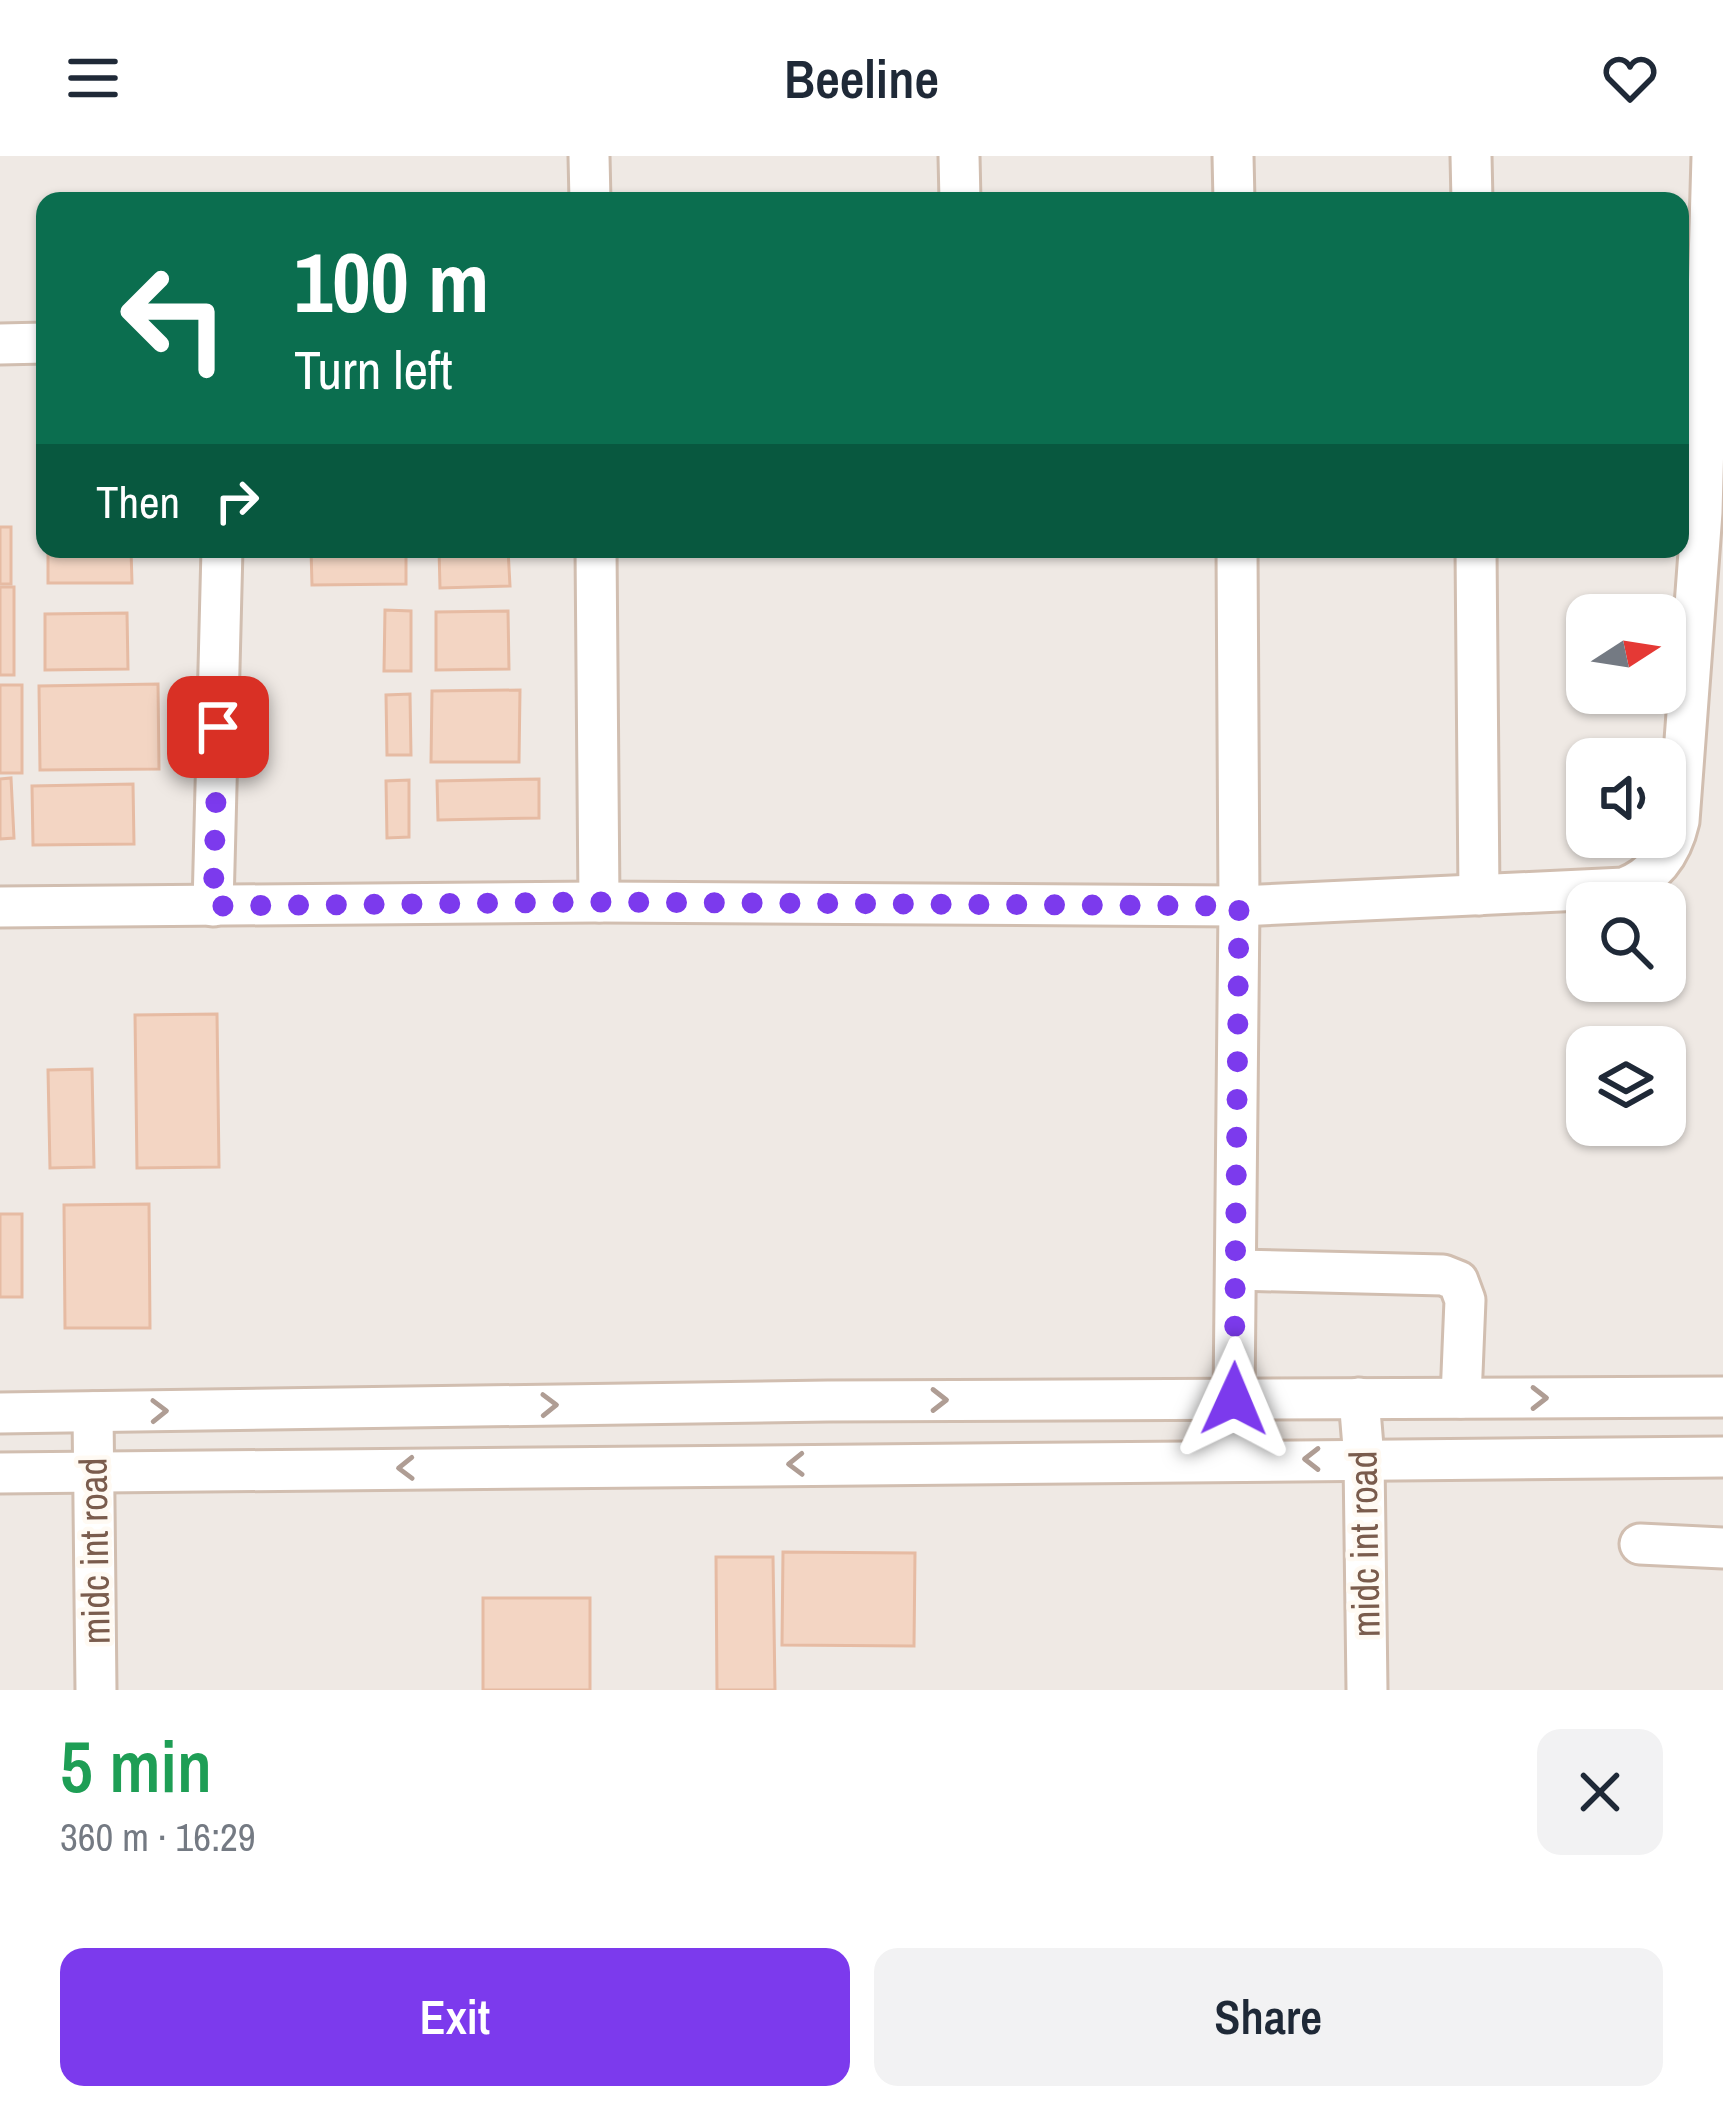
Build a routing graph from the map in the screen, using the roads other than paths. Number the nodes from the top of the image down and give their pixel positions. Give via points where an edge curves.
1 (589, 156) edge
2 (959, 156) edge
3 (1233, 156) edge
4 (1471, 156) edge
5 (1712, 156) edge
6 (590, 192) edge
7 (960, 192) edge
8 (1234, 192) edge
9 (1472, 192) edge
10 (1717, 226) edge
11 (1704, 299) edge
12 (36, 343) edge
13 (0, 344) edge
14 (222, 558) edge
15 (596, 558) edge
16 (1237, 558) edge
17 (1475, 558) edge
18 (1480, 895) junction
19 (598, 902) junction
20 (213, 906) junction
21 (1239, 906) junction
22 (0, 908) edge
23 (1236, 1270) junction
24 (1723, 1397) edge
25 (1360, 1398) junction
26 (1461, 1398) junction
27 (1234, 1399) junction
28 (93, 1412) junction
29 (0, 1413) edge
30 (1723, 1457) edge
31 (1364, 1459) junction
32 (1230, 1460) junction
33 (93, 1472) junction
34 (0, 1473) edge
35 (1640, 1544) dead end
36 (1723, 1548) edge
37 (96, 1690) edge
38 (1367, 1690) edge

1 - 6 street
2 - 7 street
3 - 8 street
4 - 9 street
5 - 10 street
10 - 11 street
11 - 18 street via 1702,512 1675,841 1652,872 1624,888
12 - 13 street
14 - 20 street
15 - 19 street
16 - 21 street
17 - 18 street
18 - 21 street
19 - 20 street
19 - 21 street
20 - 22 street
21 - 23 street
23 - 26 street via 1458,1281 1466,1300
23 - 27 street
26 -> 24 street
25 - 26 street
25 - 27 street
25 - 31 street, midc int road
28 -> 27 street
27 - 32 street
28 - 29 street
28 - 33 street, midc int road
30 - 31 street
31 -> 32 street
31 - 38 street, midc int road
32 -> 33 street
33 - 34 street
33 - 37 street, midc int road
35 - 36 street

